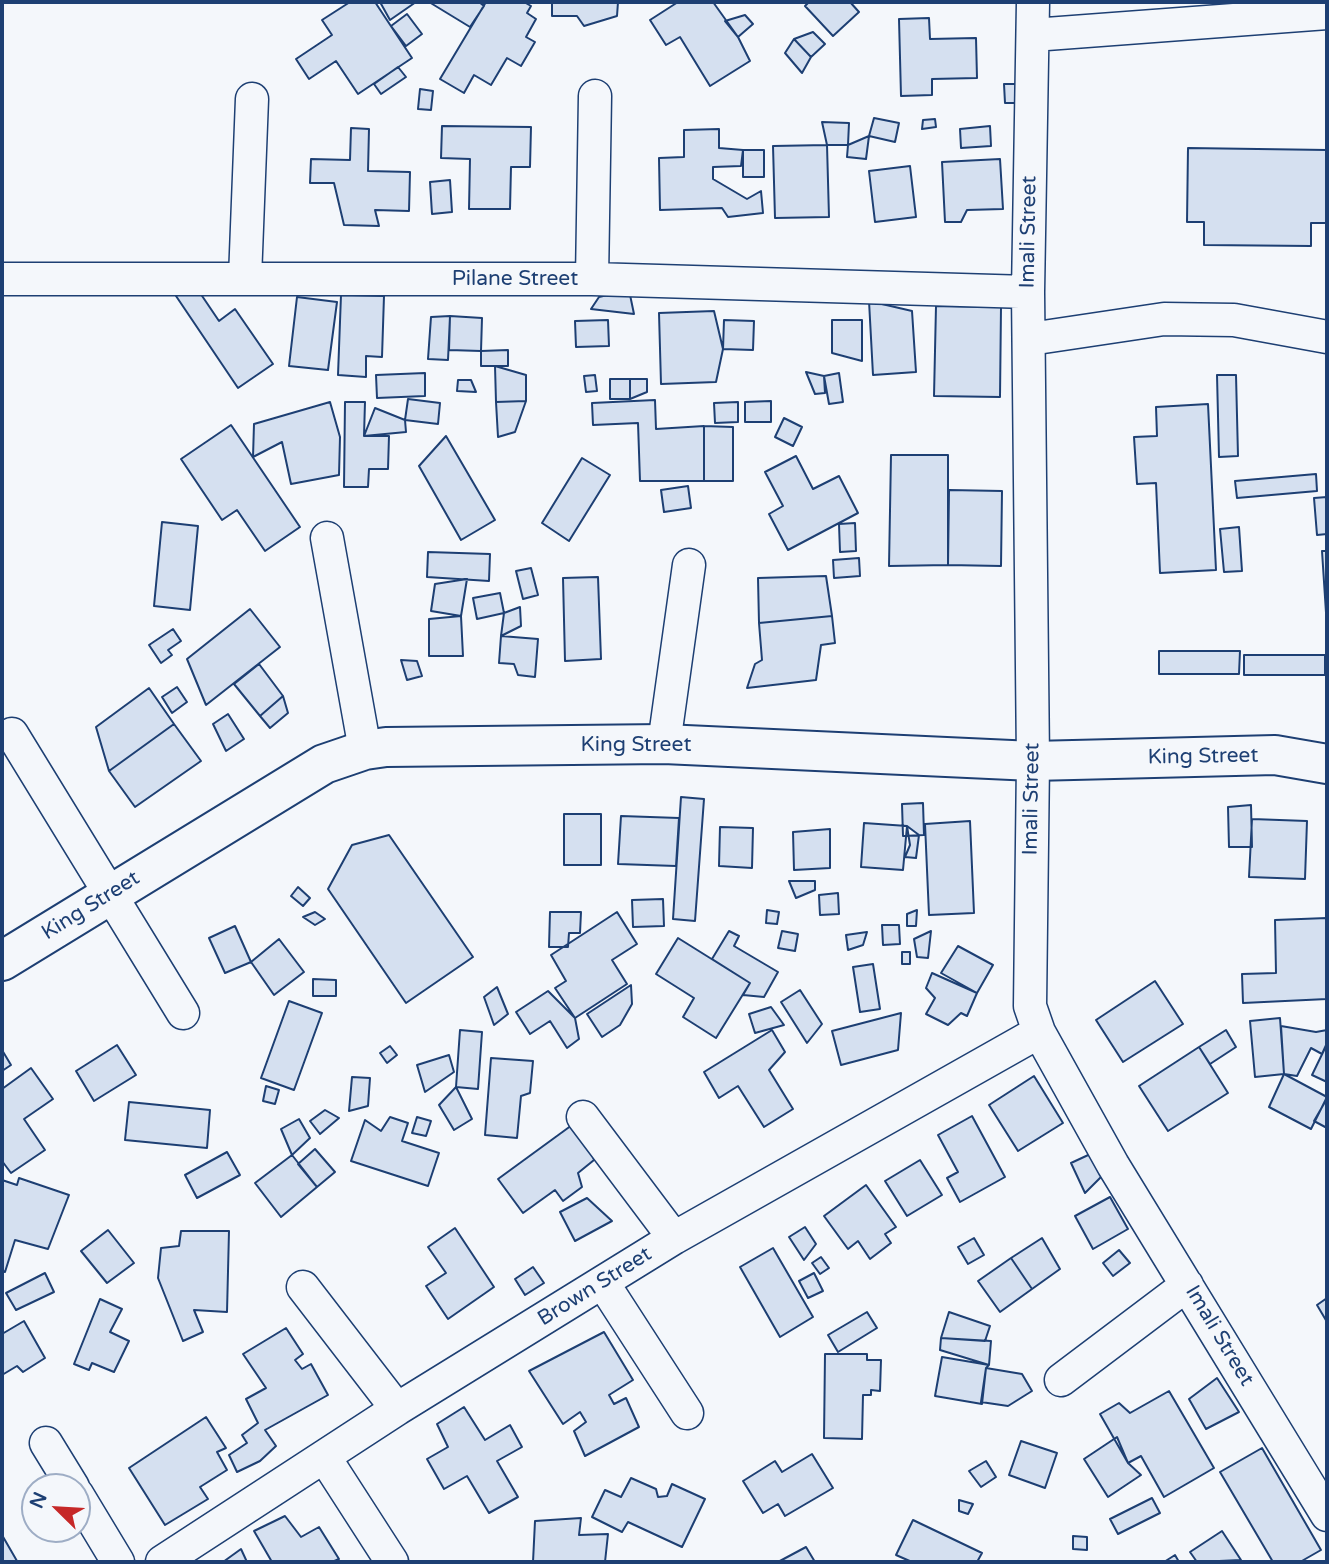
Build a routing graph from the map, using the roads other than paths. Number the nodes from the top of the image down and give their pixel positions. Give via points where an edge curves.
1 (1033, 2) edge
2 (1327, 13) edge
3 (1033, 35) junction
4 (595, 96) dead end
5 (252, 99) dead end
6 (245, 278) junction
7 (2, 279) edge
8 (592, 279) junction
9 (1028, 292) junction
10 (1327, 337) edge
11 (1030, 338) junction
12 (327, 538) dead end
13 (690, 565) dead end
14 (12, 734) dead end
15 (664, 744) junction
16 (365, 750) junction
17 (1033, 761) junction
18 (1327, 764) edge
19 (110, 894) junction
20 (2, 961) edge
21 (183, 1013) dead end
22 (1039, 1032) junction
23 (583, 1117) dead end
24 (674, 1238) junction
25 (603, 1283) junction
26 (1187, 1285) junction
27 (303, 1287) dead end
28 (1061, 1380) dead end
29 (397, 1409) junction
30 (687, 1413) dead end
31 (46, 1443) dead end
32 (326, 1458) junction
33 (64, 1473) edge
34 (1327, 1515) edge
35 (91, 1517) edge
36 (118, 1562) edge
37 (162, 1562) edge
38 (392, 1562) edge

1 - 3 street, Imali Street
2 - 3 street
3 - 9 street, Imali Street
4 - 8 street
5 - 6 street
6 - 7 street, Pilane Street
6 - 8 street, Pilane Street
8 - 9 street, Pilane Street
9 - 11 street, Imali Street
10 - 11 street via 1234,320 1164,319
11 - 17 street, Imali Street
12 - 16 street
13 - 15 street
14 - 19 street
15 - 16 street, King Street
15 - 17 street, King Street
16 - 19 street, King Street via 324,764
17 - 18 street, King Street via 1275,755
17 - 22 street, Imali Street via 1029,975 1030,1006
19 - 20 street, King Street
19 - 21 street
22 - 24 street, Brown Street
22 - 26 street, Imali Street via 1113,1166
23 - 24 street
24 - 25 street, Brown Street
25 - 29 street, Brown Street
25 - 30 street
26 - 28 street
26 - 34 street, Imali Street
27 - 29 street
29 - 32 street, Brown Street
31 - 33 street
32 - 37 street, Brown Street
32 - 38 street
35 - 36 street

